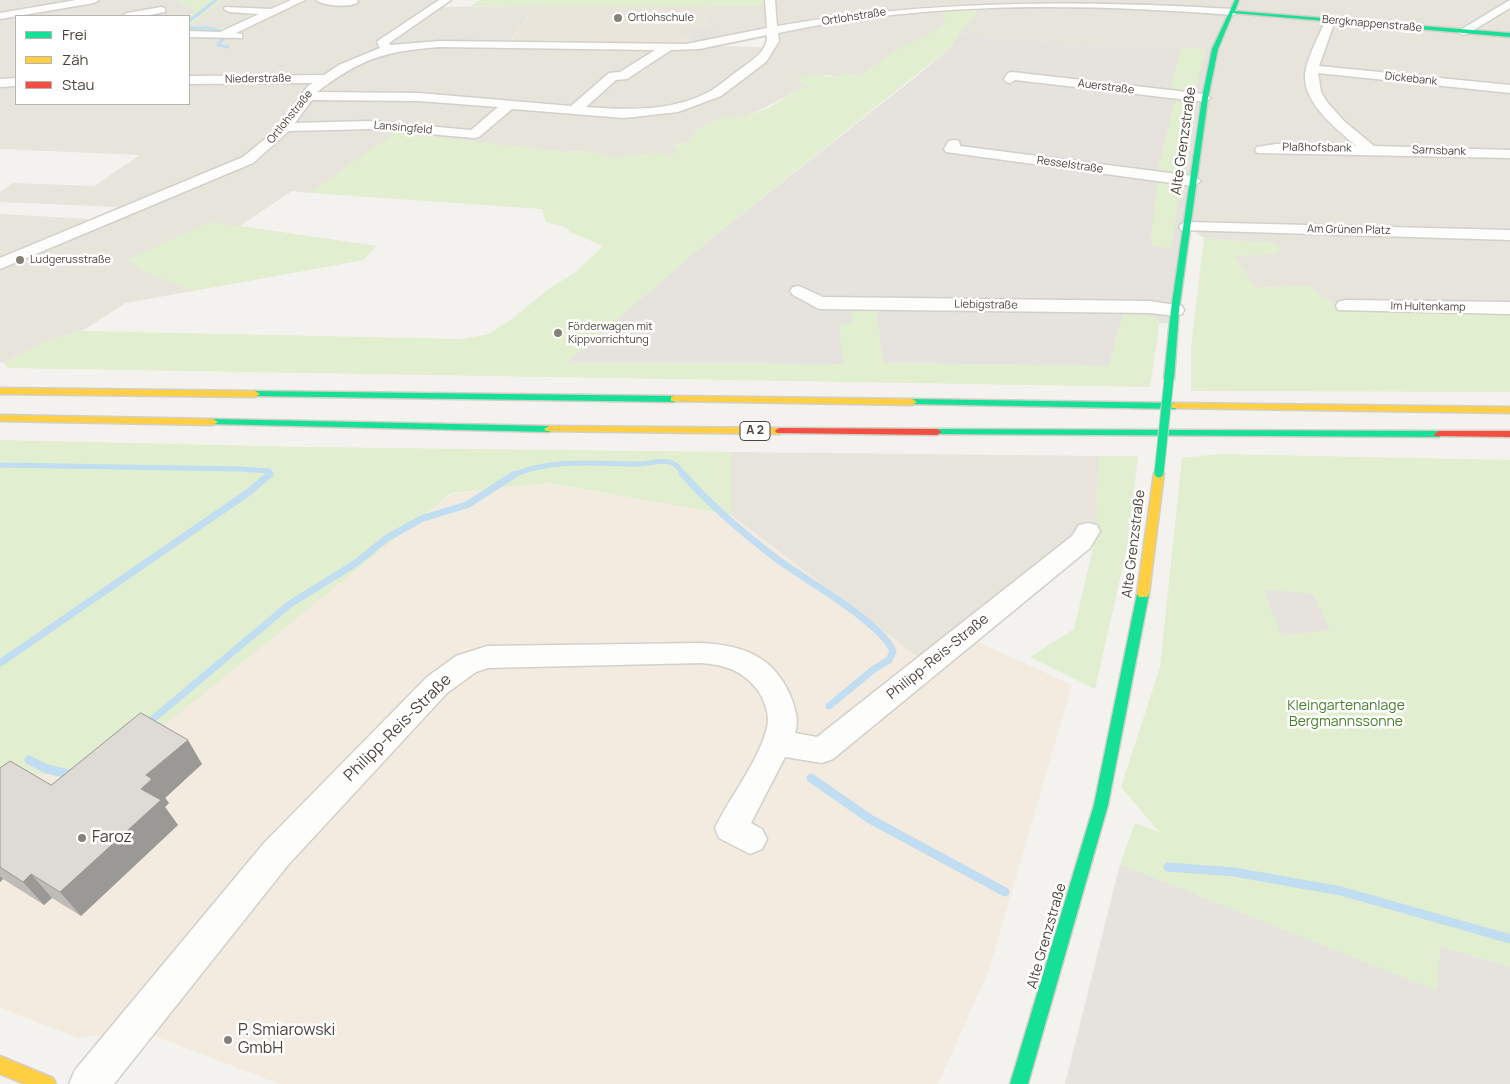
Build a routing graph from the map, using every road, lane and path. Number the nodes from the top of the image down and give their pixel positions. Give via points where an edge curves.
1 (90, 0) edge
2 (296, 0) edge
3 (321, 0) edge
4 (770, 0) edge
5 (1237, 0) edge
6 (353, 2) dead end
7 (444, 2) edge
8 (458, 2) dead end
9 (1510, 3) edge
10 (102, 9) dead end
11 (229, 9) dead end
12 (161, 10) dead end
13 (1233, 12) junction
14 (271, 13) junction
15 (133, 15) edge
16 (0, 16) edge
17 (220, 19) dead end
18 (1330, 21) junction
19 (250, 22) junction
20 (771, 32) junction
21 (1463, 32) junction
22 (190, 34) edge
23 (224, 34) junction
24 (1510, 35) edge
25 (237, 36) junction
26 (668, 47) junction
27 (686, 47) junction
28 (231, 50) dead end
29 (387, 50) junction
30 (768, 50) junction
31 (1312, 69) junction
32 (327, 79) junction
33 (1010, 79) dead end
34 (190, 80) edge
35 (0, 82) edge
36 (15, 82) edge
37 (1510, 89) edge
38 (308, 96) junction
39 (587, 98) junction
40 (1205, 98) junction
41 (510, 104) junction
42 (679, 107) junction
43 (574, 110) junction
44 (285, 127) junction
45 (954, 144) dead end
46 (1368, 149) junction
47 (1262, 150) dead end
48 (1510, 154) edge
49 (1193, 181) junction
50 (1187, 227) junction
51 (1510, 235) edge
52 (0, 264) edge
53 (799, 291) dead end
54 (1345, 306) dead end
55 (1510, 308) edge
56 (1175, 310) junction
57 (0, 391) edge
58 (1510, 410) edge
59 (0, 418) edge
60 (1510, 434) edge
61 (1088, 531) dead end
62 (776, 744) junction
63 (750, 839) dead end
64 (0, 1065) edge
65 (47, 1084) edge
66 (89, 1084) edge
67 (1019, 1084) edge

1 - 10 street
1 - 16 street
2 - 14 street
3 - 6 street
4 - 20 street
5 - 13 main road, Alte Grenzstraße
7 - 8 street
7 - 29 street via 382,42
9 - 21 street
11 - 14 street
12 - 15 street
13 - 18 main road, Bergknappenstraße
13 - 20 street, Ortlohstraße via 1076,0 968,4 912,8
13 - 40 main road, Alte Grenzstraße via 1215,49
14 - 19 street
14 - 25 street via 276,18
17 - 19 street
18 - 21 main road, Bergknappenstraße
18 - 31 street, Plaßhofsbank
19 - 23 street
20 - 27 street, Ortlohstraße
20 - 30 street via 773,41
21 - 24 main road, Bergknappenstraße
22 - 23 street
23 - 25 street
25 - 28 street via 242,38
26 - 27 street, Ortlohstraße
26 - 29 street, Ortlohstraße via 440,44
26 - 39 street via 623,76 613,76
27 - 30 street, Ortlohstraße
29 - 32 street, Ortlohstraße via 362,57
30 - 42 street via 762,59 726,86
31 - 37 street, Dickebank
31 - 46 street, Plaßhofsbank via 1313,88 1322,103
32 - 34 street, Niederstraße
32 - 38 street, Ortlohstraße
33 - 40 street, Auerstraße via 1012,76
35 - 36 street
38 - 41 street via 419,97
38 - 44 street, Ortlohstraße
39 - 42 street
39 - 43 street
40 - 49 main road, Alte Grenzstraße
41 - 43 street
41 - 44 street, Lansingfeld via 474,134 371,125
42 - 43 street via 639,113
44 - 52 street, Ortlohstraße via 263,150 226,171
45 - 49 street, Resselstraße via 952,149
46 - 47 street, Plaßhofsbank
46 - 48 street, Sarnsbank
49 - 50 main road, Alte Grenzstraße
50 - 51 street, Am Grünen Platz
50 - 56 main road, Alte Grenzstraße
53 - 56 street, Liebigstraße via 819,303 1150,307
54 - 55 street, Im Hultenkamp
56 - 67 main road, Alte Grenzstraße, bridge via 1170,379 1140,613 1101,805
57 - 58 main road
59 - 60 main road, A 2 via 589,430
61 - 62 street, Philipp-Reis-Straße via 1081,542 822,750
62 - 63 street, Philipp-Reis-Straße via 731,828
62 - 66 street, Philipp-Reis-Straße via 783,721 777,697 767,678 755,667 720,653 487,657 466,664 437,685 276,854
64 - 65 main road

